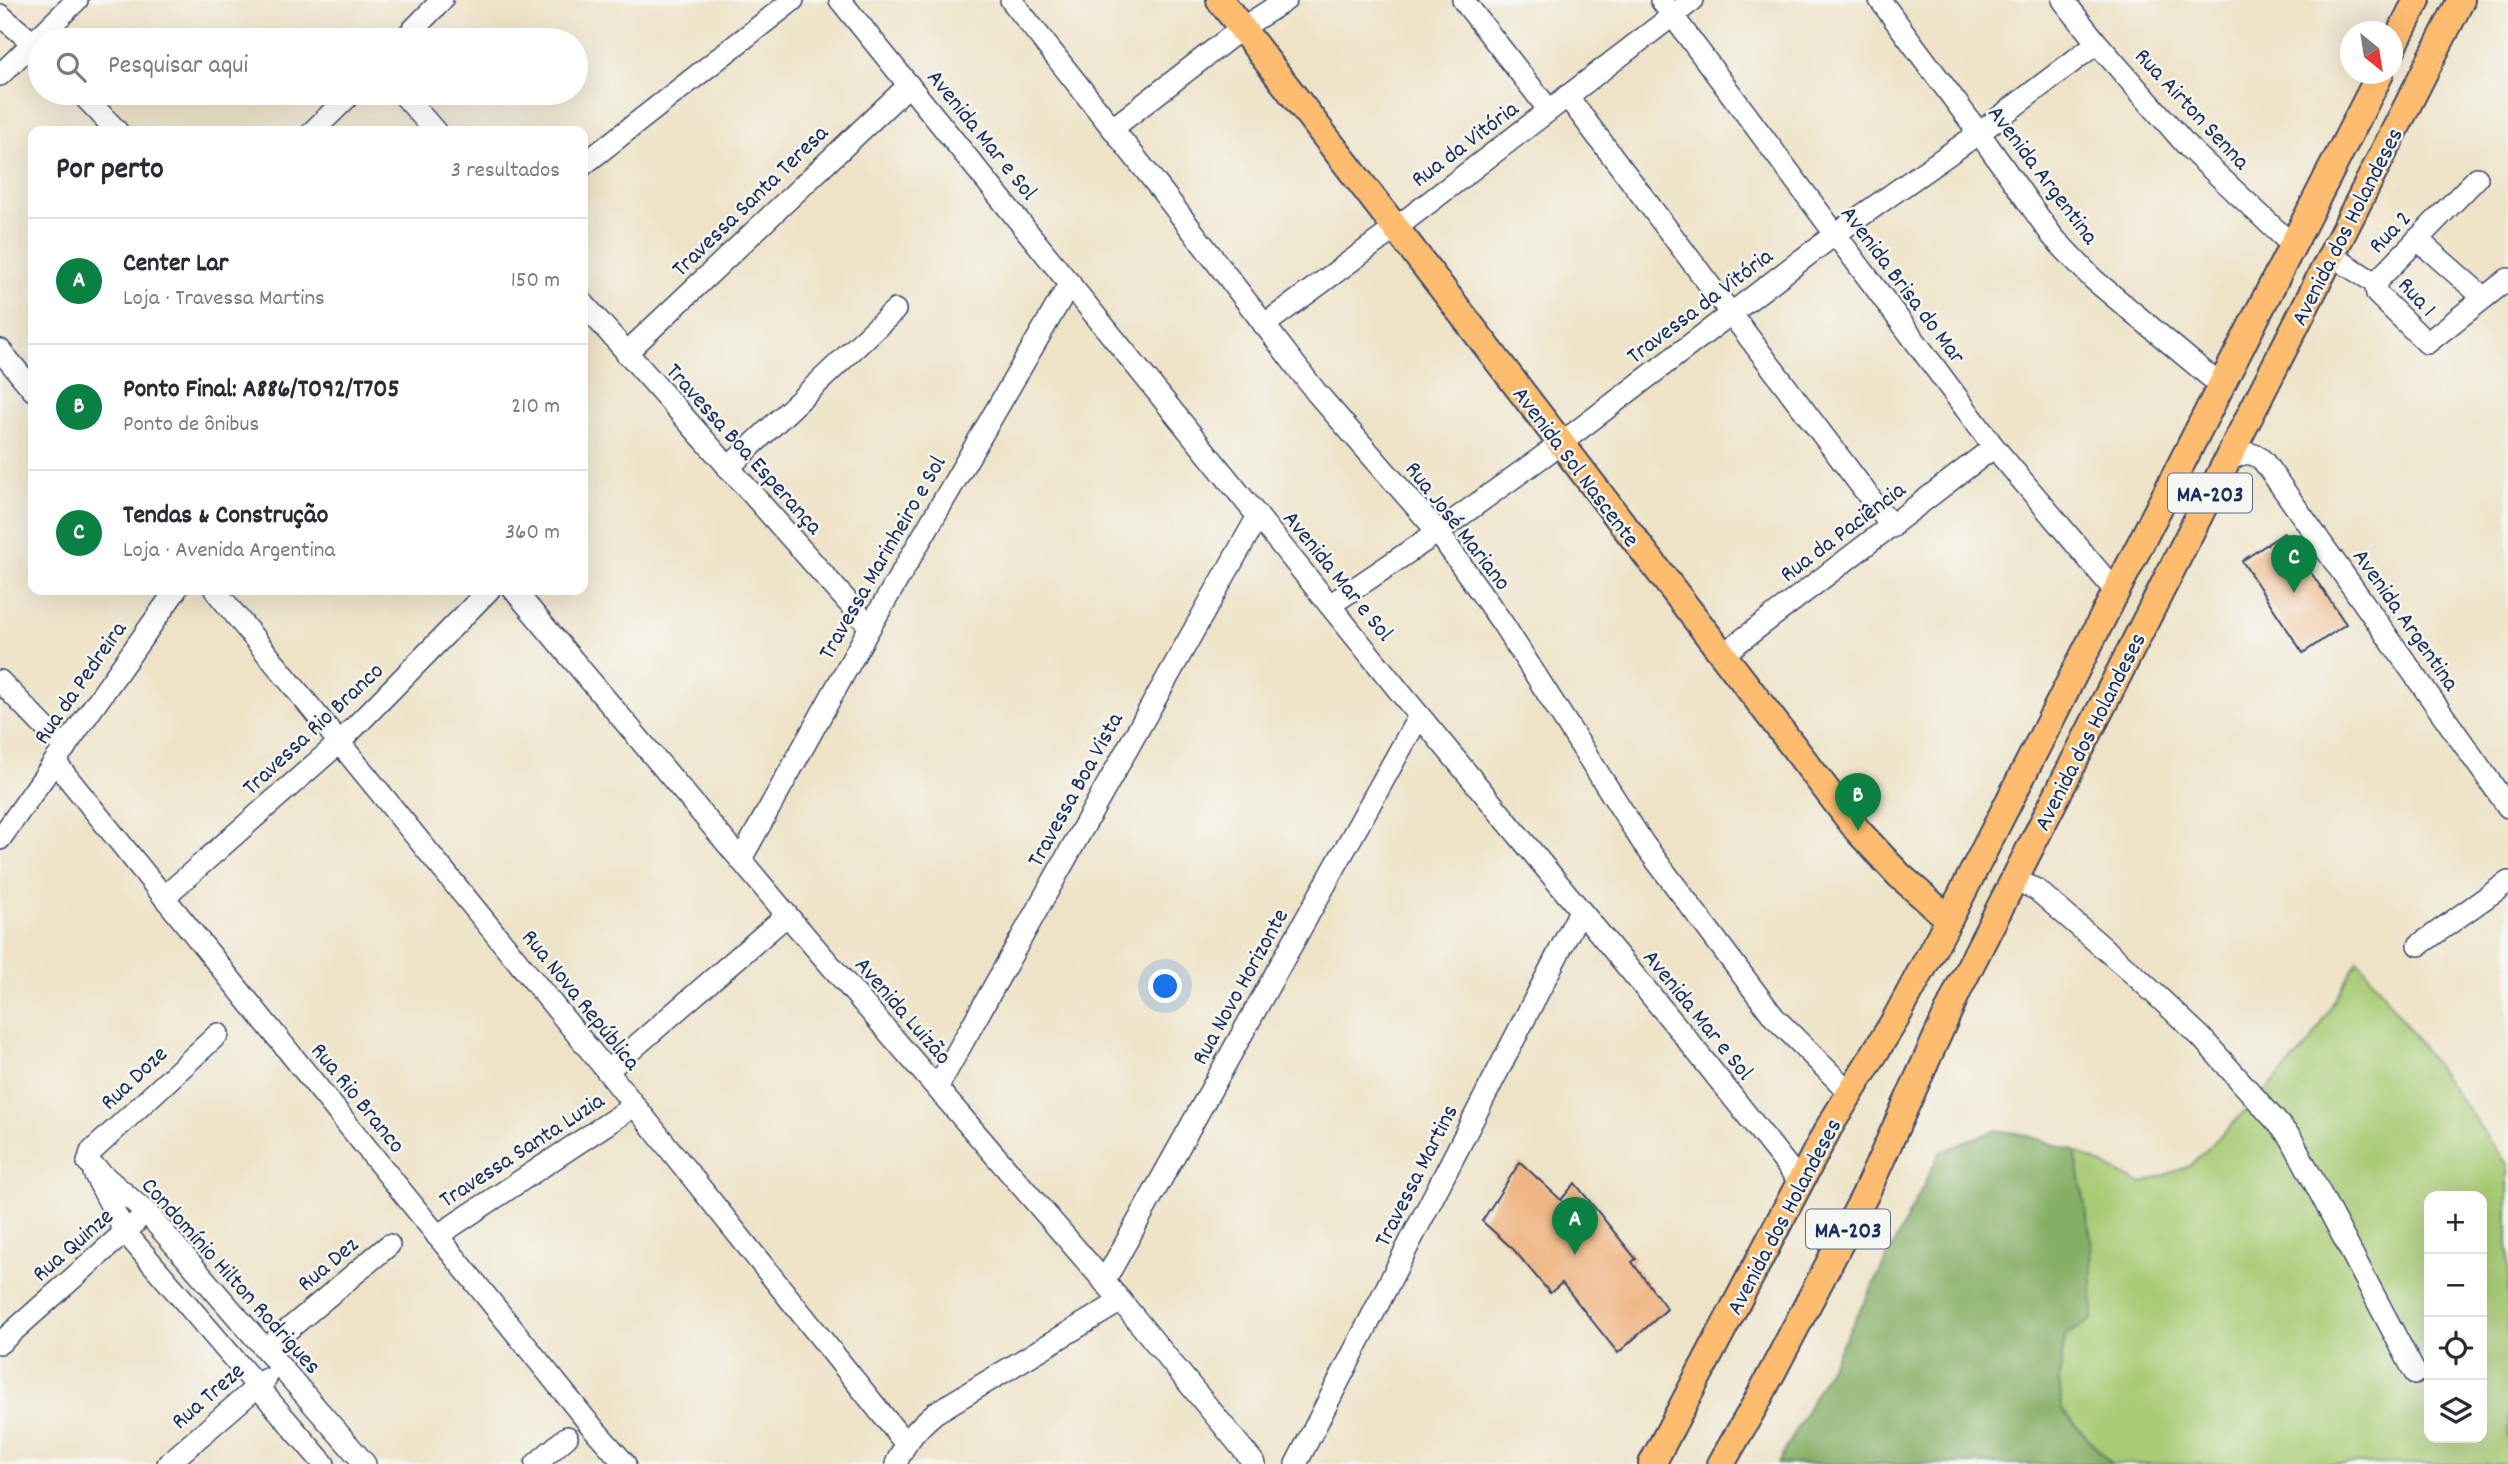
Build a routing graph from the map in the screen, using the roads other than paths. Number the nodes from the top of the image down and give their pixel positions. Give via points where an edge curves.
1 (77, 0) edge
2 (442, 0) edge
3 (793, 0) edge
4 (840, 0) edge
5 (1011, 0) edge
6 (1220, 0) edge
7 (1286, 0) edge
8 (1463, 0) edge
9 (1693, 0) edge
10 (1880, 0) edge
11 (2063, 0) edge
12 (2417, 0) edge
13 (2461, 0) edge
14 (1667, 8) edge
15 (0, 15) edge
16 (2403, 27) edge
17 (52, 28) edge
18 (415, 28) edge
19 (1242, 28) junction
20 (28, 38) edge
21 (2097, 43) junction
22 (28, 52) edge
23 (0, 75) edge
24 (2375, 84) edge
25 (909, 85) junction
26 (1567, 96) junction
27 (92, 105) edge
28 (340, 105) edge
29 (412, 105) edge
30 (1549, 110) junction
31 (112, 126) edge
32 (318, 126) edge
33 (431, 126) edge
34 (1113, 128) junction
35 (1979, 133) junction
36 (588, 161) edge
37 (2477, 178) dead end
38 (1397, 227) junction
39 (1834, 235) junction
40 (2417, 239) junction
41 (2292, 245) junction
42 (2332, 254) junction
43 (2508, 279) edge
44 (1070, 283) junction
45 (2375, 284) junction
46 (2483, 297) junction
47 (588, 309) edge
48 (895, 310) dead end
49 (1730, 315) junction
50 (1264, 325) junction
51 (0, 350) edge
52 (626, 353) junction
53 (7, 373) edge
54 (2221, 386) junction
55 (28, 387) edge
56 (1560, 444) junction
57 (1994, 447) junction
58 (2226, 463) junction
59 (728, 468) junction
60 (1258, 516) junction
61 (1892, 527) junction
62 (1438, 532) junction
63 (2116, 592) junction
64 (172, 595) edge
65 (219, 595) edge
66 (484, 595) edge
67 (518, 595) edge
68 (1330, 605) junction
69 (870, 627) junction
70 (1722, 655) junction
71 (0, 681) edge
72 (1419, 716) junction
73 (340, 742) junction
74 (60, 755) junction
75 (2508, 807) edge
76 (0, 839) edge
77 (741, 859) junction
78 (2014, 879) junction
79 (2508, 882) edge
80 (164, 897) junction
81 (1580, 911) junction
82 (788, 915) junction
83 (1949, 919) junction
84 (2419, 945) dead end
85 (218, 1034) dead end
86 (607, 1071) junction
87 (937, 1088) junction
88 (1850, 1093) junction
89 (634, 1106) junction
90 (88, 1162) junction
91 (1800, 1182) junction
92 (147, 1213) junction
93 (125, 1233) junction
94 (437, 1236) junction
95 (389, 1245) dead end
96 (1104, 1282) junction
97 (1121, 1301) junction
98 (0, 1343) edge
99 (265, 1349) junction
100 (281, 1366) junction
101 (2415, 1373) dead end
102 (257, 1387) junction
103 (567, 1437) dead end
104 (905, 1443) junction
105 (1245, 1460) edge
106 (168, 1464) edge
107 (324, 1464) edge
108 (365, 1464) edge
109 (536, 1464) edge
110 (625, 1464) edge
111 (896, 1464) edge
112 (1296, 1464) edge
113 (1652, 1464) edge
114 (1721, 1464) edge

1 - 17 street
2 - 18 street
3 - 36 street
4 - 25 street, Avenida Mar e Sol
5 - 34 street, Rua José Mariano
6 - 19 main road, Avenida Sol Nascente
7 - 19 street
8 - 30 street
9 - 14 street, Rua da Vitória
10 - 35 street, Avenida Argentina
11 - 21 street, Rua Airton Senna
12 - 16 main road
13 - 42 main road, Avenida dos Holandeses / MA-203
14 - 26 street, Rua da Vitória
14 - 39 street, Avenida Brisa do Mar
15 - 20 street
19 - 34 street
19 - 38 main road, Avenida Sol Nascente
21 - 35 street, Travessa da Vitória
21 - 41 street, Rua Airton Senna via 2189,148
22 - 23 street
24 - 41 main road, Avenida dos Holandeses / MA-203
25 - 44 street, Avenida Mar e Sol
25 - 52 street, Travessa Santa Teresa
26 - 30 street, Rua da Vitória
26 - 49 street
27 - 31 street
28 - 32 street
29 - 33 street
30 - 38 street, Rua da Vitória
34 - 50 street, Rua José Mariano
35 - 39 street, Travessa da Vitória
35 - 54 street, Avenida Argentina via 2053,237 2093,279
37 - 40 street, Rua 2
38 - 50 street, Rua da Vitória
38 - 56 main road, Avenida Sol Nascente
39 - 49 street, Travessa da Vitória
39 - 57 street, Avenida Brisa do Mar
40 - 45 street, Rua 2
40 - 46 street
41 - 54 main road, Avenida dos Holandeses / MA-203
42 - 45 street, Rua 2
42 - 58 main road, Avenida dos Holandeses / MA-203
43 - 46 street
44 - 60 street, Avenida Mar e Sol
44 - 69 street, Travessa Marinheiro e Sol
45 - 46 street, Rua 1 via 2377,294 2427,343
47 - 52 street, Travessa Boa Esperança
48 - 59 street
49 - 56 street, Travessa da Vitória
49 - 61 street
50 - 62 street, Rua José Mariano via 1315,392
51 - 53 street
52 - 59 street, Travessa Boa Esperança
53 - 55 street
54 - 63 main road, Avenida dos Holandeses / MA-203
56 - 62 street, Travessa da Vitória
56 - 70 main road, Avenida Sol Nascente
57 - 61 street, Rua da Paciência
57 - 63 street, Avenida Brisa do Mar
58 - 75 street, Avenida Argentina via 2251,453 2264,462
58 - 78 main road, Avenida dos Holandeses / MA-203
59 - 69 street, Travessa Boa Esperança
60 - 68 street, Avenida Mar e Sol
60 - 87 street, Travessa Boa Vista
61 - 70 street, Rua da Paciência
62 - 68 street, Travessa da Vitória
62 - 88 street, Rua José Mariano via 1651,854 1774,1017
63 - 83 main road, Avenida dos Holandeses / MA-203
64 - 74 street, Rua da Pedreira
65 - 73 street, Rua Nova República
66 - 73 street, Travessa Rio Branco
67 - 77 street, Avenida Luizão
68 - 72 street, Avenida Mar e Sol
69 - 77 street, Travessa Marinheiro e Sol
70 - 83 main road, Avenida Sol Nascente via 1858,831
71 - 74 street, Rua Rio Branco
72 - 81 street, Avenida Mar e Sol
72 - 96 street, Rua Novo Horizonte
73 - 80 street, Travessa Rio Branco
73 - 86 street, Rua Nova República
74 - 76 street, Rua da Pedreira
74 - 80 street, Rua Rio Branco
77 - 82 street, Avenida Luizão
78 - 101 street via 2037,890 2138,978 2201,1037 2291,1138
78 - 114 main road, Avenida dos Holandeses / MA-203 via 1937,1034 1865,1195
79 - 84 street
80 - 94 street, Rua Rio Branco
81 - 91 street, Avenida Mar e Sol
81 - 112 street, Travessa Martins
82 - 86 street, Travessa Santa Luzia
82 - 87 street, Avenida Luizão
83 - 88 main road, Avenida dos Holandeses / MA-203
85 - 90 street, Rua Doze via 91,1152
86 - 89 street, Rua Nova República
87 - 96 street, Avenida Luizão
88 - 91 main road, Avenida dos Holandeses / MA-203
89 - 94 street, Travessa Santa Luzia
89 - 104 street, Rua Nova República
90 - 92 street, Condomínio Hilton Rodrigues
90 - 93 street, Condomínio Hilton Rodrigues
91 - 113 main road, Avenida dos Holandeses / MA-203
92 - 93 street, Rua Quinze
92 - 99 street, Condomínio Hilton Rodrigues
93 - 98 street, Rua Quinze
93 - 102 street, Condomínio Hilton Rodrigues
94 - 110 street, Rua Rio Branco
95 - 99 street, Rua Dez
96 - 97 street, Avenida Luizão
97 - 104 street via 935,1413
97 - 105 street, Avenida Luizão
99 - 100 street, Condomínio Hilton Rodrigues
100 - 102 street, Rua Treze
100 - 108 street, Condomínio Hilton Rodrigues
102 - 106 street, Rua Treze
102 - 107 street, Condomínio Hilton Rodrigues
103 - 109 street
104 - 111 street

